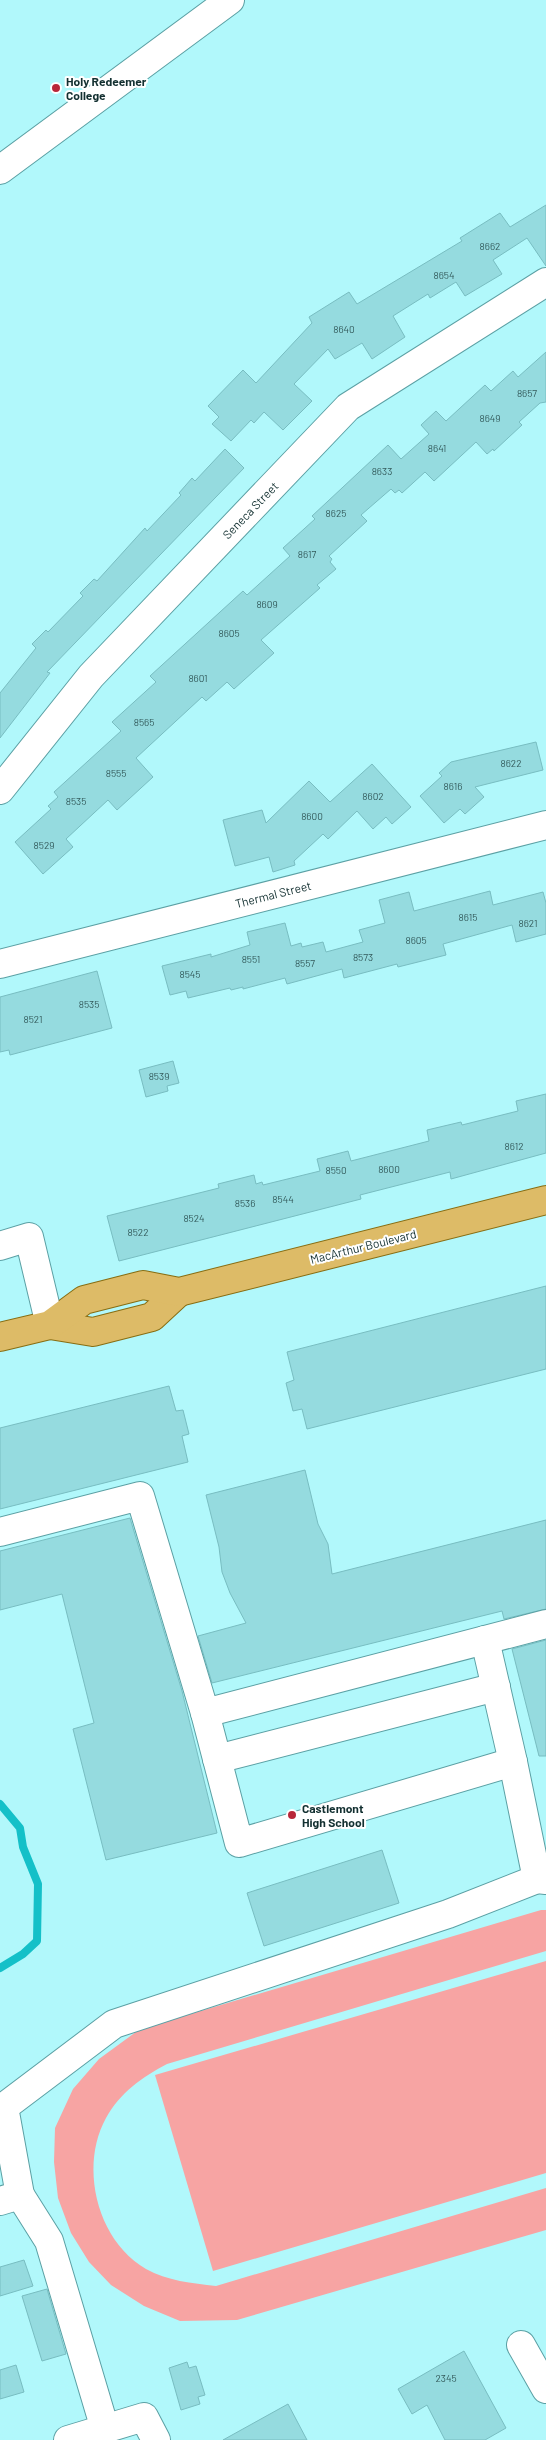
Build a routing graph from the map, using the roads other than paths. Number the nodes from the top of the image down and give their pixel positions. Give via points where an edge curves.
1 (230, 0) edge
2 (0, 170) edge
3 (546, 282) edge
4 (0, 790) edge
5 (546, 825) edge
6 (0, 964) edge
7 (546, 1200) edge
8 (0, 1246) edge
9 (50, 1325) junction
10 (0, 1337) edge
11 (0, 1532) edge
12 (546, 1624) edge
13 (485, 1640) junction
14 (496, 1687) junction
15 (205, 1713) junction
16 (217, 1759) junction
17 (513, 1762) junction
18 (541, 1880) edge
19 (10, 2198) edge
20 (521, 2345) dead end
21 (546, 2389) edge
22 (105, 2429) junction
23 (150, 2429) edge
24 (68, 2440) edge

1 - 2 street
3 - 4 street, Seneca Street via 348,407 91,676
5 - 6 street, Thermal Street
7 - 9 main road, MacArthur Boulevard via 179,1292 152,1317 93,1332
8 - 9 street via 30,1238
9 - 10 main road, MacArthur Boulevard
11 - 15 street via 140,1496
12 - 13 street
13 - 14 street
13 - 15 street
14 - 16 street
14 - 17 street
15 - 16 street
16 - 17 street via 239,1843
17 - 18 street
18 - 19 street via 114,2024 4,2107
19 - 22 street via 49,2241
20 - 21 street
22 - 23 street
22 - 24 street

